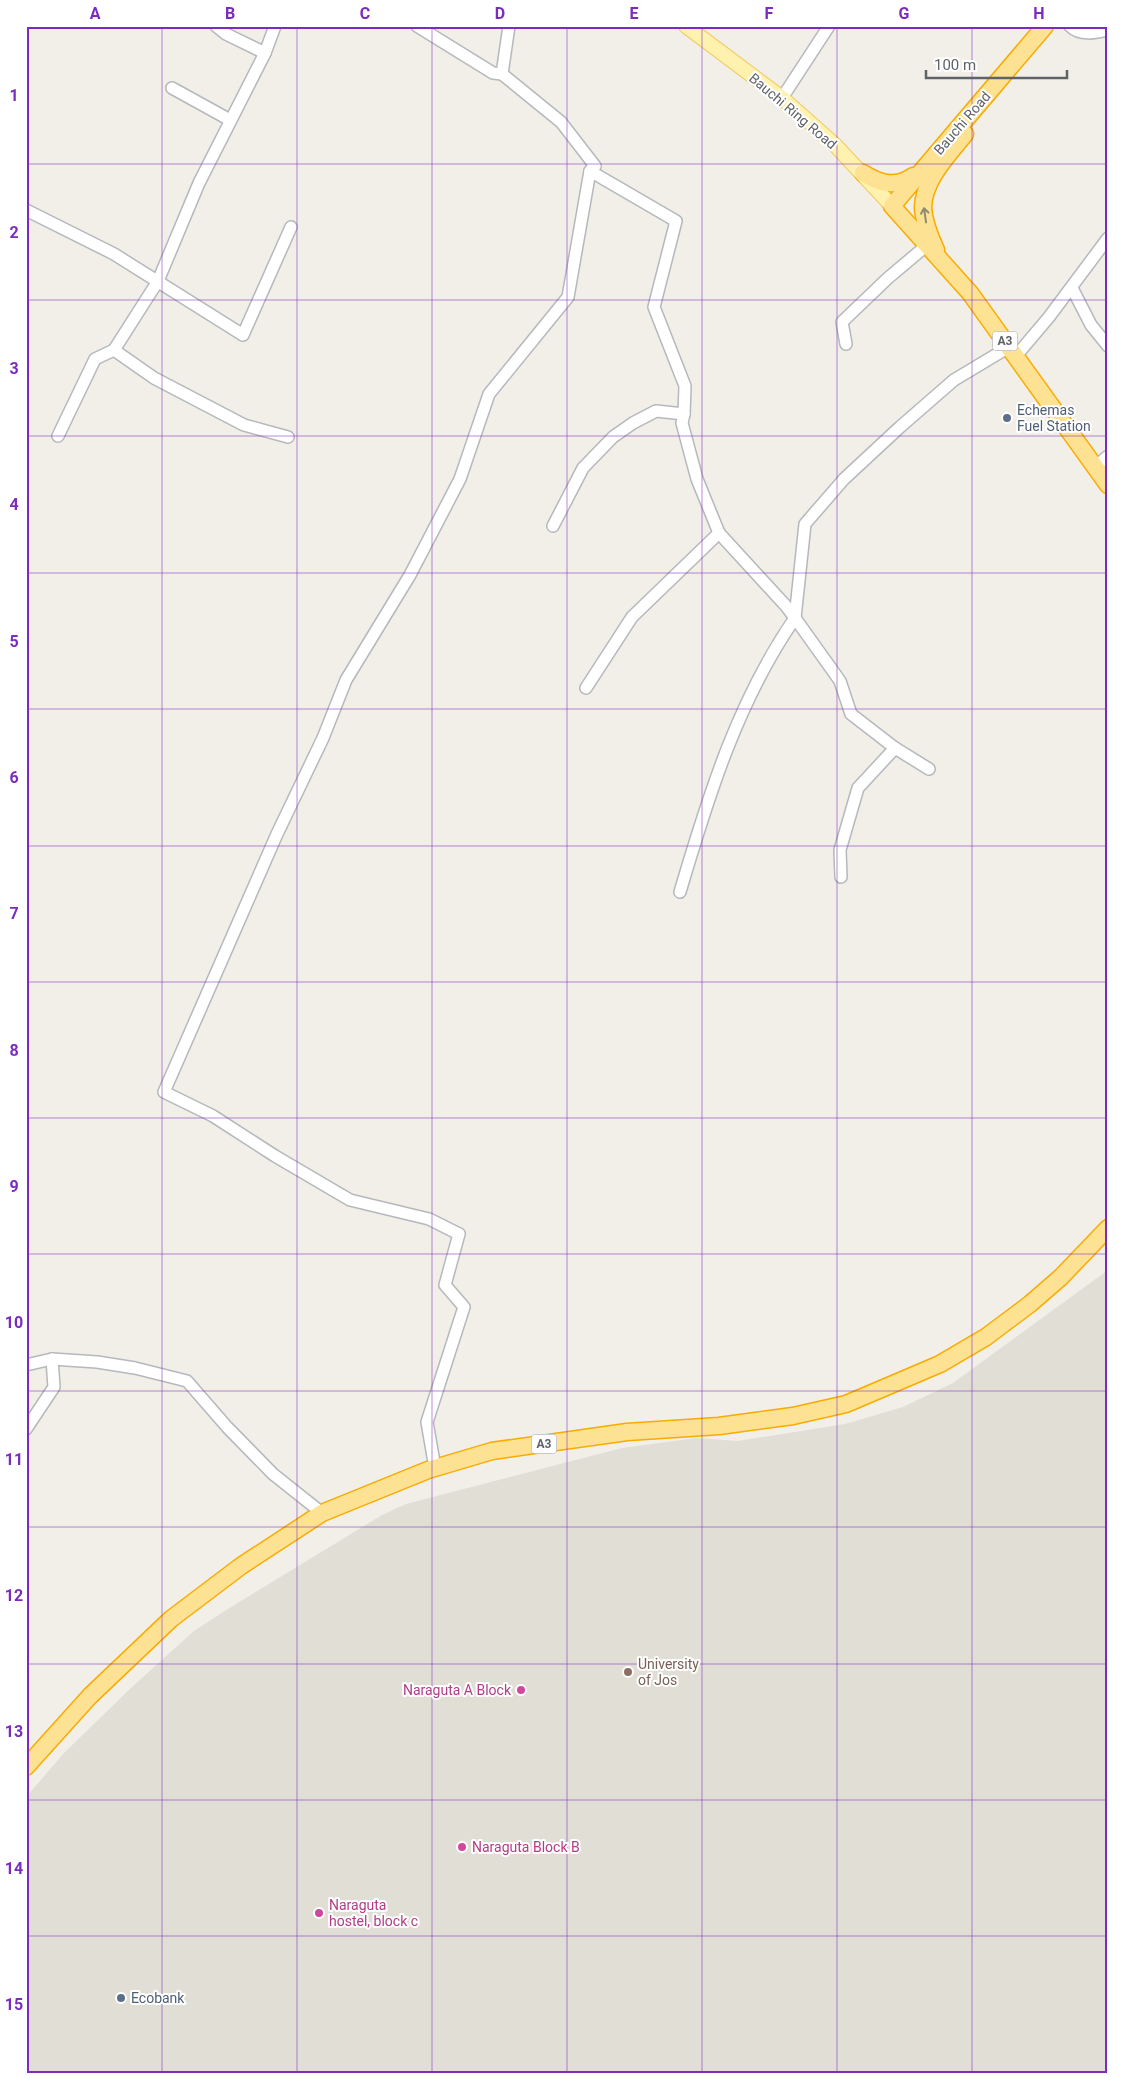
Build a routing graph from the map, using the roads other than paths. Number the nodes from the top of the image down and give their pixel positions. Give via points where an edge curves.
1 (216, 26) edge
2 (275, 26) edge
3 (417, 26) edge
4 (509, 26) edge
5 (686, 26) edge
6 (829, 26) edge
7 (1045, 26) edge
8 (1058, 26) edge
9 (1070, 26) edge
10 (1108, 30) edge
11 (265, 53) junction
12 (502, 74) junction
13 (172, 88) dead end
14 (782, 98) junction
15 (230, 120) junction
16 (590, 171) junction
17 (862, 173) junction
18 (917, 174) junction
19 (892, 206) junction
20 (26, 210) edge
21 (291, 227) dead end
22 (1108, 238) edge
23 (926, 246) junction
24 (940, 261) junction
25 (158, 281) junction
26 (1072, 288) junction
27 (846, 344) dead end
28 (1108, 346) edge
29 (114, 350) junction
30 (1012, 351) junction
31 (684, 414) junction
32 (58, 436) dead end
33 (288, 437) dead end
34 (1102, 462) edge
35 (1108, 484) edge
36 (554, 526) dead end
37 (720, 533) junction
38 (795, 618) junction
39 (586, 688) dead end
40 (895, 748) junction
41 (928, 769) dead end
42 (841, 877) dead end
43 (680, 892) dead end
44 (1108, 1228) edge
45 (52, 1359) junction
46 (26, 1365) edge
47 (26, 1429) edge
48 (435, 1468) junction
49 (322, 1513) junction
50 (26, 1767) edge

1 - 11 street
2 - 11 street
3 - 12 street via 493,73
4 - 12 street
5 - 14 main road, Bauchi Ring Road
6 - 14 street
7 - 18 highway, Bauchi Road
24 -> 8 highway, Bauchi Road / A3 via 923,207 931,182 949,154
9 - 10 street via 1089,33
11 - 15 street
12 - 16 street via 562,122 595,166
13 - 15 street
14 - 17 main road, Bauchi Ring Road
15 - 25 street via 199,183
16 - 31 street via 676,221 654,307 685,386
16 - 48 street via 568,296 489,394 460,479 410,575 346,680 164,1092 213,1116 350,1200 429,1219 458,1234 445,1286 464,1306 427,1422
17 - 18 highway via 880,182 894,184
17 - 19 main road, Bauchi Ring Road
18 - 19 highway, Bauchi Road
19 - 23 highway, A3
20 - 25 street via 114,254
21 - 25 street via 243,335
22 - 26 street
23 - 24 highway, A3
23 - 27 street via 842,322
24 - 30 highway, A3 via 970,293
25 - 29 street
26 - 28 street via 1091,324
26 - 30 street
29 - 32 street via 95,359
29 - 33 street via 154,378 244,425
30 - 34 highway, A3
30 - 38 street via 954,380 844,479 805,524
31 - 36 street via 656,411 613,437 583,468
31 - 37 street via 682,423 697,479
34 - 35 highway, A3
37 - 38 street
37 - 39 street via 632,617
38 - 40 street via 840,681 851,714
38 - 43 street via 777,643 728,744
40 - 41 street
40 - 42 street via 858,788 840,850
44 - 48 highway, A3 via 1055,1283 986,1337 940,1364 846,1404 775,1419 627,1432 492,1451
45 - 46 street
45 - 47 street via 54,1387
45 - 49 street via 135,1368 187,1381 273,1474
48 - 49 highway, A3
49 - 50 highway, A3 via 241,1566 171,1619 96,1690

